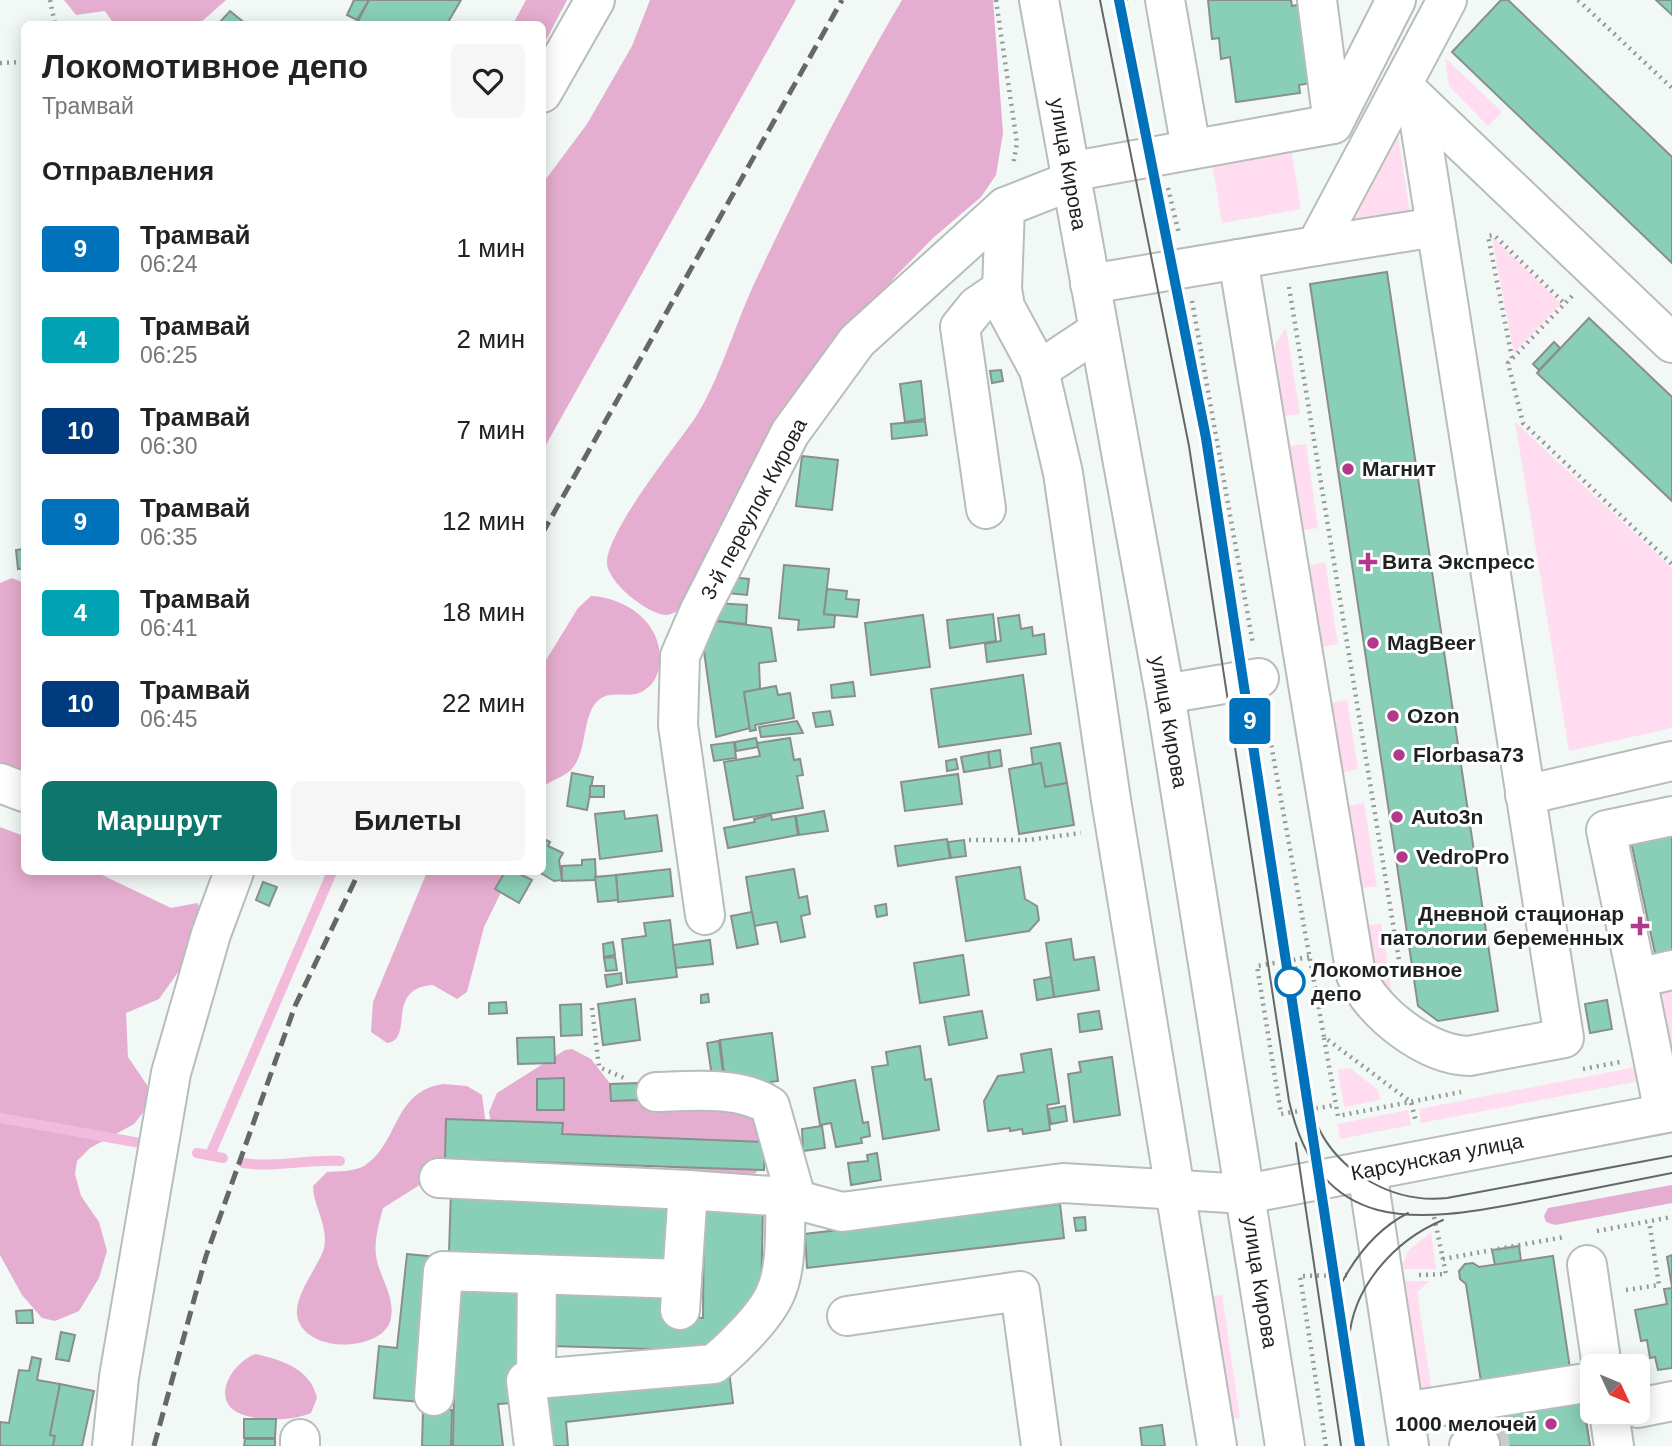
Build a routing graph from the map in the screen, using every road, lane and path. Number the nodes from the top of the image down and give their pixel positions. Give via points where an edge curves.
1 (50, 0) edge
2 (595, 0) edge
3 (996, 0) edge
4 (1040, 0) edge
5 (1125, 0) edge
6 (1165, 0) edge
7 (1317, 0) edge
8 (1396, 0) edge
9 (1447, 0) edge
10 (1578, 0) edge
11 (54, 21) edge
12 (0, 62) edge
13 (21, 62) edge
14 (1140, 74) dead end
15 (546, 86) edge
16 (1672, 88) edge
17 (1409, 92) junction
18 (1333, 124) junction
19 (1175, 152) junction
20 (1070, 176) junction
21 (1005, 207) junction
22 (1436, 227) junction
23 (1300, 249) junction
24 (1238, 259) junction
25 (1187, 268) junction
26 (1597, 271) junction
27 (1090, 284) junction
28 (1002, 289) junction
29 (1565, 304) junction
30 (1098, 331) junction
31 (1672, 343) edge
32 (1512, 358) junction
33 (1039, 370) junction
34 (986, 509) dead end
35 (1672, 564) edge
36 (1259, 678) junction
37 (1165, 694) junction
38 (1672, 761) edge
39 (0, 783) edge
40 (21, 791) edge
41 (1525, 795) junction
42 (1672, 816) edge
43 (1085, 832) dead end
44 (969, 840) dead end
45 (233, 875) edge
46 (705, 915) dead end
47 (1309, 957) junction
48 (1293, 960) junction
49 (1296, 970) dead end
50 (1655, 974) edge
51 (1402, 981) dead end
52 (592, 1008) dead end
53 (1324, 1037) junction
54 (643, 1086) joint
55 (1411, 1102) junction
56 (1336, 1105) junction
57 (1668, 1112) edge
58 (1416, 1122) dead end
59 (1367, 1171) junction
60 (439, 1178) dead end
61 (1174, 1188) junction
62 (688, 1190) junction
63 (1246, 1194) junction
64 (791, 1197) junction
65 (1434, 1217) dead end
66 (1672, 1217) edge
67 (1649, 1221) junction
68 (1585, 1257) junction
69 (1443, 1259) junction
70 (537, 1274) junction
71 (1446, 1274) dead end
72 (1300, 1276) dead end
73 (847, 1316) dead end
74 (1600, 1354) edge
75 (536, 1379) junction
76 (1580, 1385) edge
77 (434, 1396) dead end
78 (1672, 1401) edge
79 (1650, 1406) edge
80 (1612, 1424) edge
81 (1406, 1429) edge
82 (112, 1446) edge
83 (534, 1446) edge
84 (1041, 1446) edge
85 (1217, 1446) edge
86 (1285, 1446) edge
87 (1326, 1446) edge
88 (1614, 1446) edge

1 - 11 path
2 - 15 street
3 - 21 path via 1017,143
4 - 20 street, улица Кирова
5 - 14 path
6 - 19 street
7 - 18 street
8 - 18 street
9 - 17 street
10 - 16 path
12 - 13 path
17 - 22 street
17 - 23 street
17 - 26 street
18 - 19 street, 3-й переулок Кирова
19 - 20 street, 3-й переулок Кирова
19 - 25 path
20 - 21 street, 3-й переулок Кирова
20 - 27 street, улица Кирова
21 - 28 street
21 - 46 street, 3-й переулок Кирова via 857,341 790,433 698,612 680,656 678,725
22 - 23 street
22 - 41 street
23 - 24 street
23 - 51 path
24 - 25 street
24 - 41 street via 1356,975 1362,990 1387,1017 1453,1056 1564,1038
25 - 27 street
25 - 36 path
26 - 29 path
26 - 31 street
27 - 30 street, улица Кирова
28 - 33 street via 1005,307
28 - 34 street via 977,306 960,327
29 - 32 path
29 - 32 path via 1494,235 1488,236
30 - 33 street
30 - 37 street, улица Кирова
32 - 35 path via 1508,363 1523,423
33 - 61 street via 1063,473
36 - 37 street
36 - 47 path
37 - 63 street, улица Кирова
38 - 41 street
39 - 40 street
42 - 50 street via 1606,830
43 - 44 path via 1028,840
45 - 82 street via 171,1073 119,1377
47 - 48 path
47 - 53 path
48 - 49 path
48 - 56 path via 1257,966 1280,1114
50 - 57 street
52 - 54 path via 599,1067
53 - 55 path
53 - 56 path
54 - 64 street via 755,1096 771,1106
55 - 56 path via 1338,1116
55 - 58 path
57 - 59 street, Карсунская улица
59 - 63 street, Карсунская улица
59 - 81 street
60 - 62 street, Карсунская улица
61 - 63 street, Карсунская улица
61 - 64 street, Карсунская улица via 1063,1183 842,1212
61 - 85 street
62 - 64 street, Карсунская улица
62 - 70 street via 681,1295
63 - 86 street, улица Кирова
64 - 75 street via 775,1296 714,1364
65 - 69 path
66 - 67 path
67 - 68 path
67 - 68 path via 1658,1285
68 - 69 path
68 - 74 street
69 - 71 path
70 - 75 street
70 - 77 street via 443,1271
72 - 87 path
73 - 84 street via 1020,1291
75 - 83 street via 526,1381
76 - 81 street
78 - 79 street
80 - 88 street

